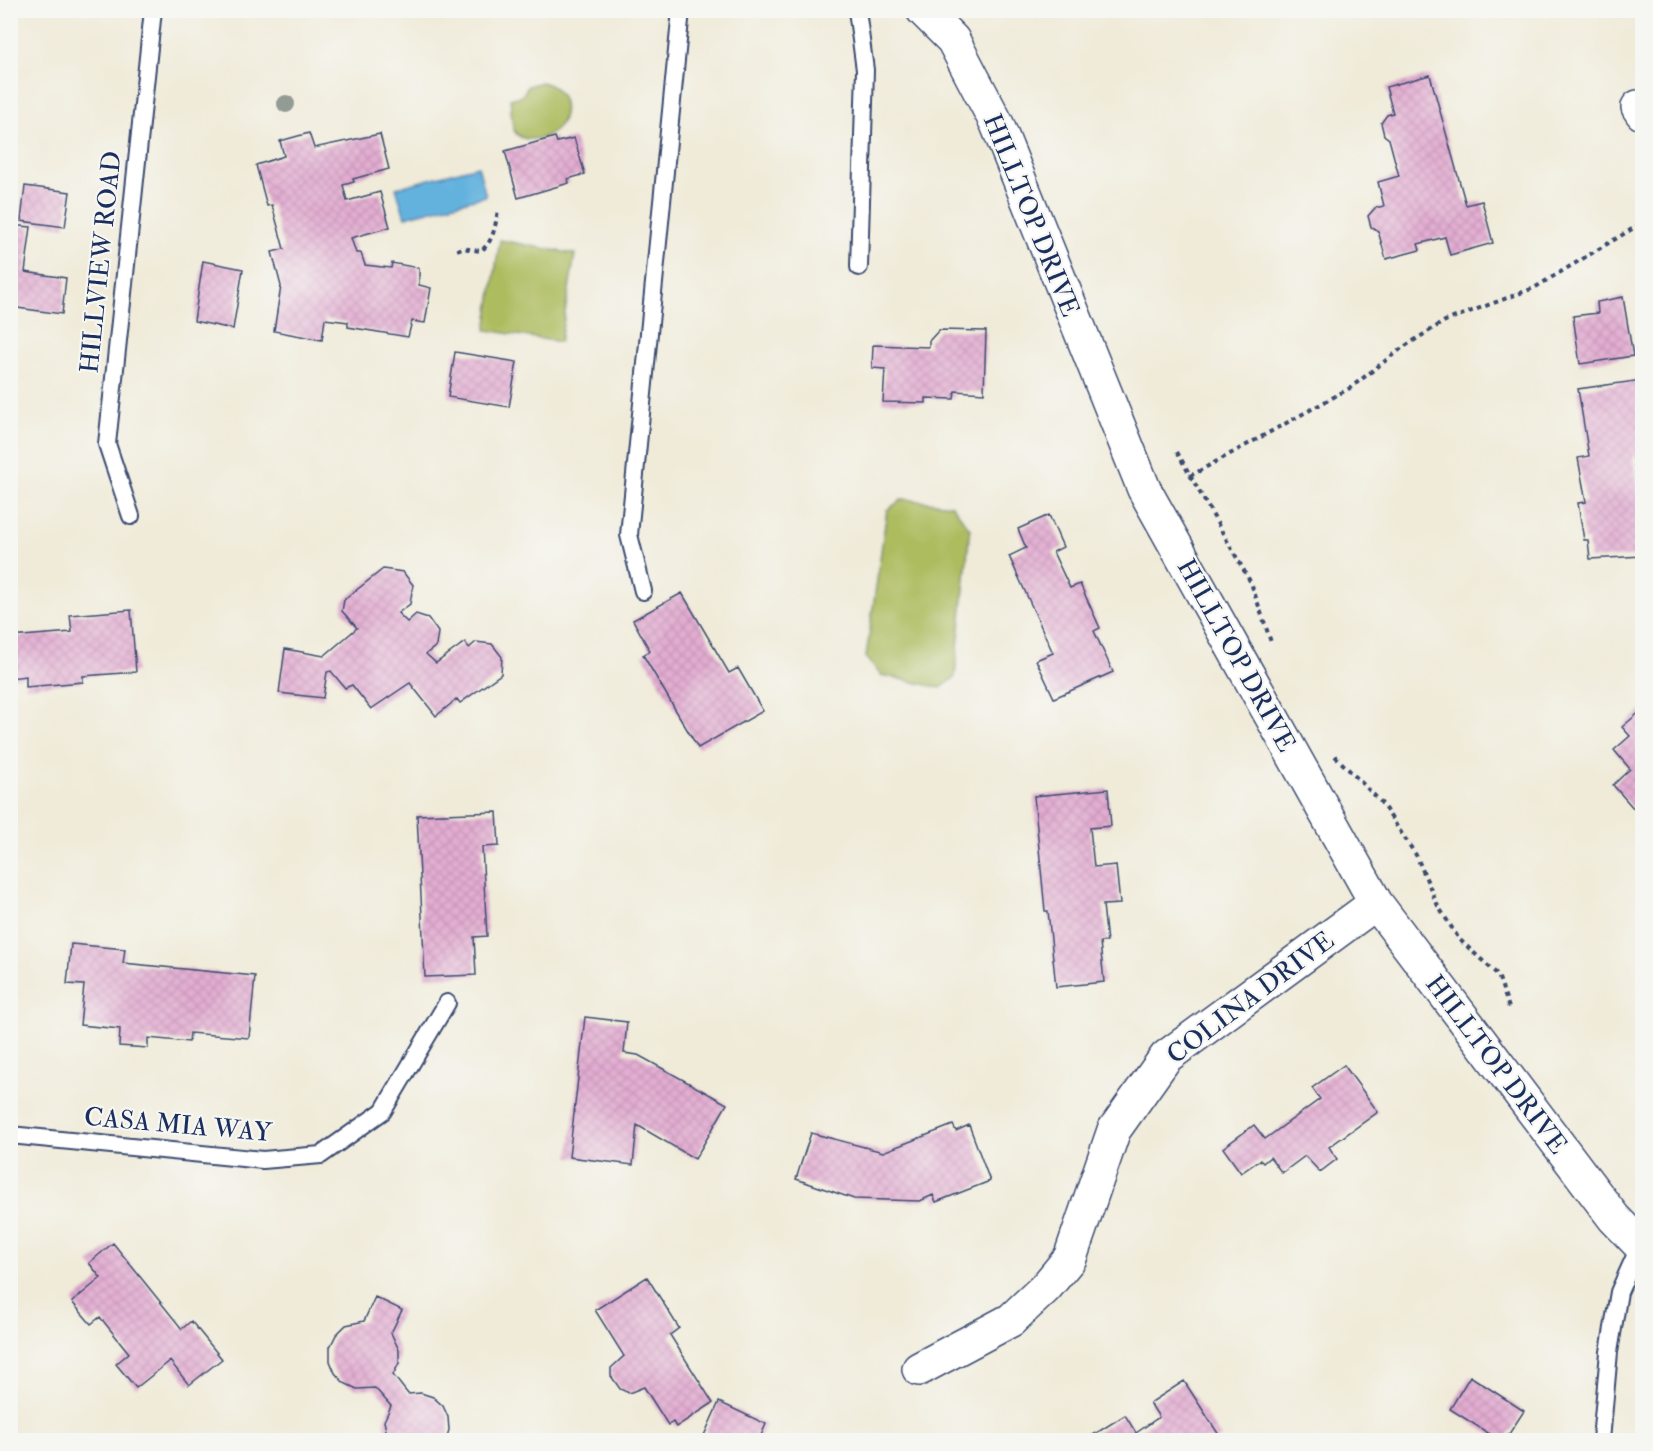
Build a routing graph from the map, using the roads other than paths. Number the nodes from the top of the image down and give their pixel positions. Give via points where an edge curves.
1 (153, 10) edge
2 (681, 10) edge
3 (858, 10) edge
4 (923, 10) edge
5 (860, 267) dead end
6 (131, 516) dead end
7 (644, 591) dead end
8 (1376, 903) junction
9 (447, 1003) dead end
10 (10, 1135) edge
11 (1641, 1246) edge
12 (919, 1369) dead end
13 (1601, 1440) edge

1 - 6 lane, HILLVIEW ROAD via 107,444
2 - 7 lane via 629,535
3 - 5 lane via 865,70
4 - 8 street, HILLTOP DRIVE via 953,40 997,124 1144,489
8 - 11 street, HILLTOP DRIVE via 1614,1218
8 - 12 street, COLINA DRIVE via 1166,1057 1114,1130 1070,1258 1011,1320
9 - 10 lane, CASA MIA WAY via 383,1111 321,1155 263,1160
11 - 13 lane via 1619,1292

